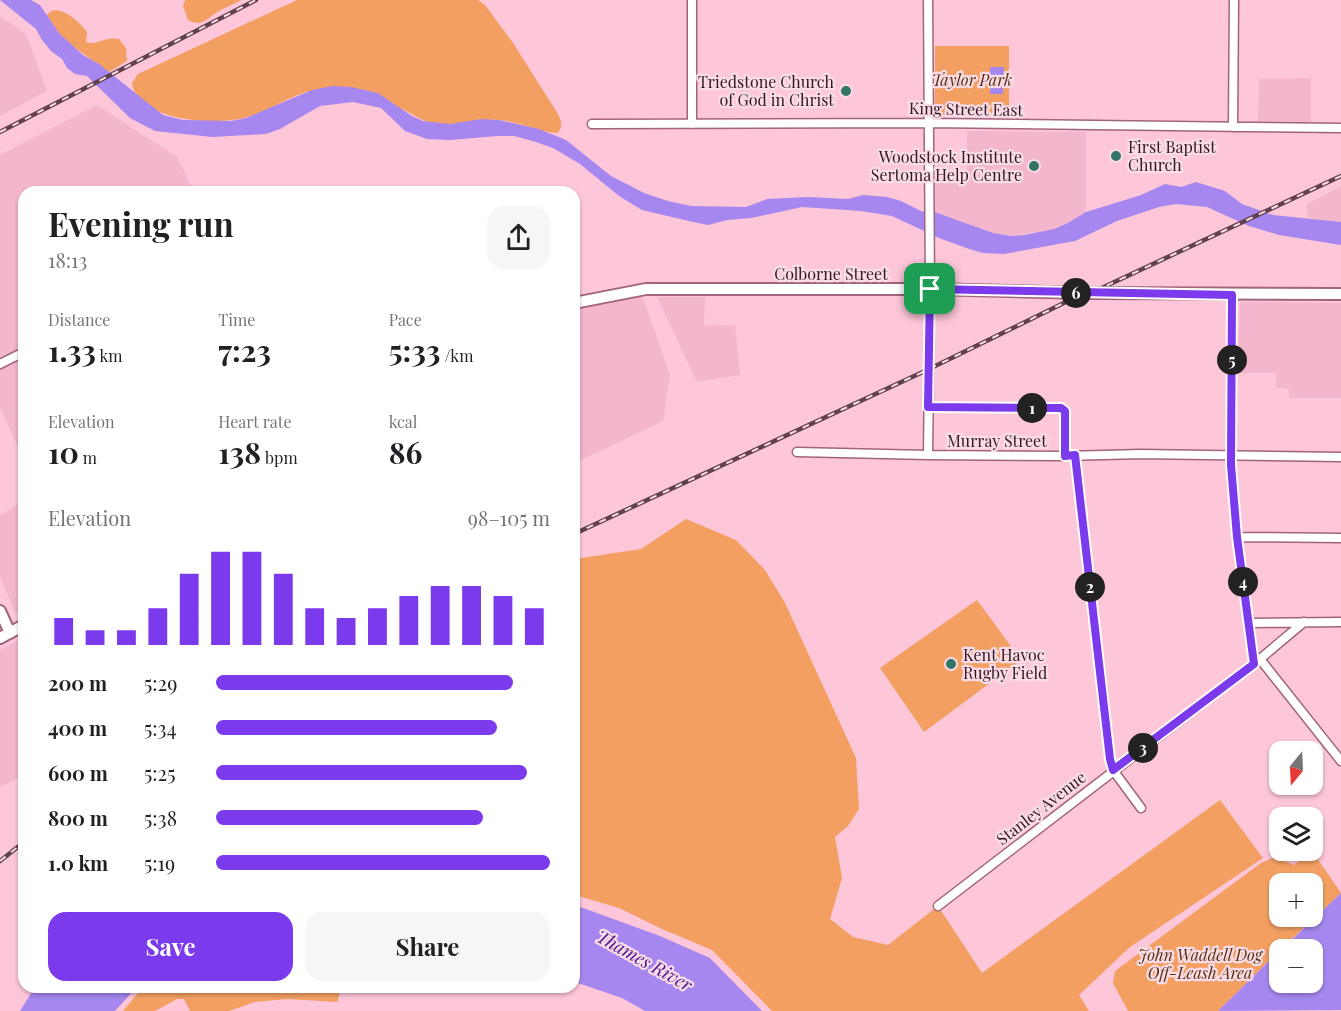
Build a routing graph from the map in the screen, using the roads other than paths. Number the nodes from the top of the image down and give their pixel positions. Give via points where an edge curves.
1 (692, 0) edge
2 (928, 0) edge
3 (1233, 0) edge
4 (928, 123) junction
5 (592, 124) dead end
6 (692, 124) junction
7 (1233, 127) junction
8 (1341, 128) edge
9 (930, 289) junction
10 (1341, 294) edge
11 (1232, 295) junction
12 (580, 302) edge
13 (18, 355) edge
14 (0, 364) edge
15 (928, 407) junction
16 (797, 452) dead end
17 (928, 455) junction
18 (1075, 455) junction
19 (1231, 455) junction
20 (1065, 456) junction
21 (1341, 457) edge
22 (1237, 537) junction
23 (1341, 537) edge
24 (0, 611) edge
25 (1304, 622) junction
26 (1341, 622) edge
27 (1249, 623) junction
28 (18, 628) edge
29 (5, 636) edge
30 (1257, 661) junction
31 (1341, 761) edge
32 (1113, 770) junction
33 (1141, 808) dead end
34 (938, 906) dead end

1 - 6 street
2 - 4 street
3 - 7 street
4 - 6 street, King Street East
4 - 7 street, King Street East
4 - 9 street
5 - 6 street, King Street East
7 - 8 street, King Street East
9 - 11 street, Colborne Street
9 - 12 street, Colborne Street via 646,289
9 - 15 street
10 - 11 street, Colborne Street
11 - 19 street
13 - 14 street
15 - 17 street
15 - 20 street via 1061,408 1065,411
16 - 17 street, Murray Street
17 - 20 street, Murray Street
18 - 19 street, Murray Street
18 - 20 street, Murray Street
18 - 32 street
19 - 21 street, Murray Street
19 - 22 street
22 - 23 street
22 - 27 street
24 - 29 street
25 - 26 street
25 - 27 street
25 - 30 street, Stanley Avenue
27 - 30 street
28 - 29 street
30 - 31 street
30 - 32 street, Stanley Avenue
32 - 33 street
32 - 34 street, Stanley Avenue

